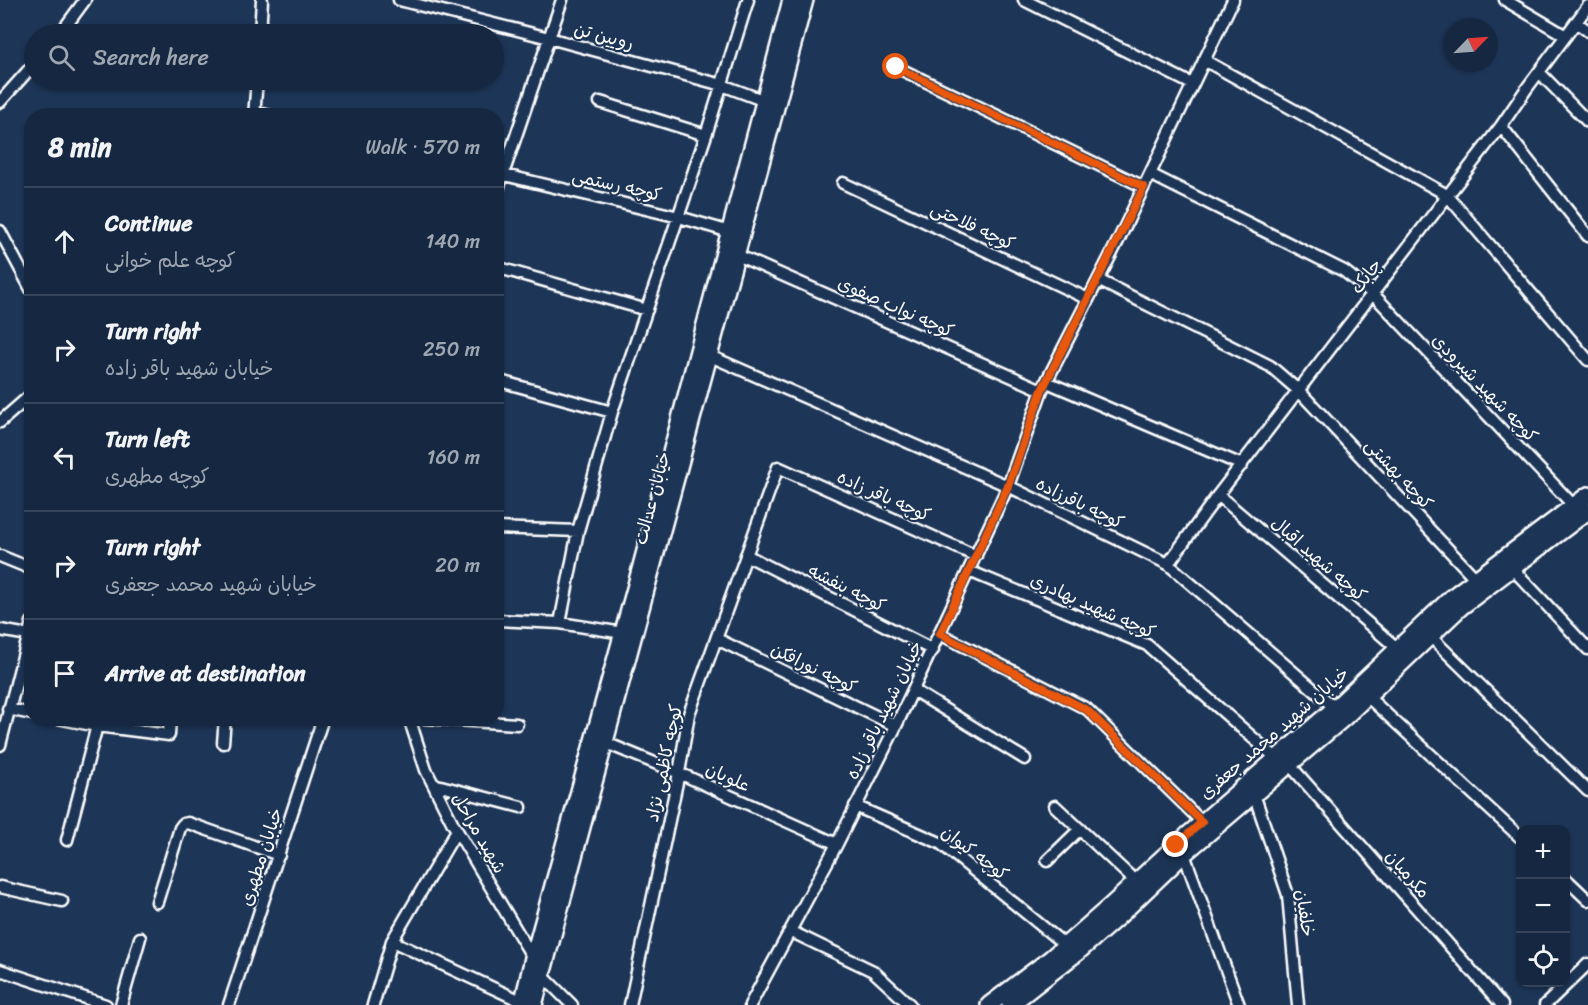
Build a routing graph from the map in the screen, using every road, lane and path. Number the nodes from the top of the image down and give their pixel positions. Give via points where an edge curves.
1 (86, 0) edge
2 (399, 0) edge
3 (562, 0) edge
4 (748, 0) edge
5 (791, 0) edge
6 (805, 0) edge
7 (1024, 0) edge
8 (1233, 0) edge
9 (1505, 0) edge
10 (262, 1) edge
11 (1588, 6) edge
12 (1576, 22) junction
13 (68, 24) edge
14 (261, 24) edge
15 (494, 24) edge
16 (504, 27) edge
17 (1588, 31) edge
18 (1566, 36) junction
19 (549, 38) junction
20 (1204, 60) junction
21 (896, 67) dead end
22 (1539, 72) junction
23 (24, 75) edge
24 (1192, 84) junction
25 (722, 86) junction
26 (256, 90) edge
27 (765, 101) junction
28 (0, 102) edge
29 (600, 102) dead end
30 (255, 108) edge
31 (1588, 122) edge
32 (1502, 126) junction
33 (706, 135) junction
34 (504, 163) edge
35 (1150, 174) junction
36 (504, 175) edge
37 (843, 183) dead end
38 (1144, 187) junction
39 (1447, 195) junction
40 (679, 217) junction
41 (0, 231) edge
42 (730, 232) junction
43 (1588, 236) edge
44 (737, 255) junction
45 (504, 269) edge
46 (24, 276) edge
47 (1098, 280) junction
48 (1373, 294) junction
49 (1088, 299) junction
50 (647, 310) junction
51 (710, 356) junction
52 (1588, 360) edge
53 (504, 382) edge
54 (1045, 386) junction
55 (1299, 391) junction
56 (24, 401) edge
57 (612, 412) junction
58 (0, 422) edge
59 (1242, 465) junction
60 (778, 467) joint
61 (1008, 486) junction
62 (1218, 495) junction
63 (1588, 495) edge
64 (1581, 508) edge
65 (504, 528) edge
66 (578, 531) junction
67 (746, 555) junction
68 (0, 556) edge
69 (976, 556) junction
70 (1168, 564) junction
71 (24, 566) edge
72 (1512, 568) junction
73 (969, 571) junction
74 (1476, 579) junction
75 (504, 620) edge
76 (560, 623) junction
77 (0, 630) edge
78 (623, 633) junction
79 (24, 634) edge
80 (940, 634) junction
81 (1430, 636) junction
82 (717, 639) junction
83 (24, 647) edge
84 (1398, 649) junction
85 (1588, 649) edge
86 (933, 650) junction
87 (912, 690) junction
88 (1367, 696) junction
89 (6, 702) edge
90 (1335, 708) junction
91 (24, 710) edge
92 (504, 723) edge
93 (516, 724) dead end
94 (97, 726) edge
95 (120, 726) edge
96 (170, 726) edge
97 (224, 726) edge
98 (320, 726) edge
99 (412, 726) edge
100 (896, 726) junction
101 (223, 743) dead end
102 (606, 743) junction
103 (0, 745) edge
104 (1025, 759) dead end
105 (1283, 761) junction
106 (679, 773) junction
107 (433, 784) junction
108 (1588, 791) edge
109 (1254, 794) junction
110 (855, 806) junction
111 (1055, 806) dead end
112 (521, 807) dead end
113 (1202, 822) junction
114 (457, 830) junction
115 (1080, 830) junction
116 (1516, 832) edge
117 (67, 840) dead end
118 (837, 844) junction
119 (1184, 854) junction
120 (279, 855) junction
121 (1047, 861) dead end
122 (1136, 882) junction
123 (1570, 883) edge
124 (0, 887) edge
125 (1588, 900) edge
126 (62, 901) dead end
127 (157, 902) dead end
128 (790, 931) junction
129 (140, 938) dead end
130 (392, 941) junction
131 (1065, 945) junction
132 (533, 958) junction
133 (1588, 964) edge
134 (0, 970) edge
135 (543, 975) junction
136 (527, 1004) edge
137 (106, 1005) edge
138 (121, 1005) edge
139 (229, 1005) edge
140 (373, 1005) edge
141 (572, 1005) edge
142 (630, 1005) edge
143 (750, 1005) edge
144 (910, 1005) edge
145 (989, 1005) edge
146 (1010, 1005) edge
147 (1239, 1005) edge
148 (1298, 1005) edge
149 (1502, 1005) edge
150 (1545, 1005) edge

1 - 13 street
2 - 15 street, رویین تن
3 - 19 street
4 - 25 street
5 - 27 main road, خیابان عدالت
6 - 44 main road, خیابان عدالت
7 - 24 street
8 - 20 street, خیابان شهید باقر زاده
9 - 18 street
10 - 14 street
11 - 12 street, چابک
12 - 17 street
12 - 18 street, چابک
16 - 19 street, رویین تن
18 - 22 street, چابک
19 - 25 street, رویین تن
19 - 34 street
20 - 24 street, خیابان شهید باقر زاده
20 - 39 street
21 - 38 street
22 - 31 street
22 - 32 street, چابک
23 - 28 street
24 - 35 street, خیابان شهید باقر زاده
25 - 27 street, رویین تن
25 - 33 street
26 - 30 street
27 - 42 main road, خیابان عدالت
29 - 33 street
32 - 39 street, چابک
32 - 43 street
33 - 40 street
35 - 38 street, خیابان شهید باقر زاده
35 - 48 street, کوچه شهید شیرودی via 1344,271
36 - 40 street, کوچه رستمی
37 - 49 street, کوچه فلاحتی
38 - 47 street, خیابان شهید باقر زاده
39 - 48 street, چابک
39 - 52 street
40 - 42 street, کوچه رستمی
40 - 50 street
41 - 46 street
42 - 78 main road, خیابان عدالت
44 - 51 main road, خیابان عدالت
44 - 54 street, کوچه نواب صفوی
45 - 50 street
47 - 49 street, خیابان شهید باقر زاده
47 - 55 street, کوچه بهشتی via 1270,366
48 - 55 street, چابک
48 - 64 street, کوچه شهید شیرودی
49 - 54 street, خیابان شهید باقر زاده
50 - 57 street
51 - 61 street, کوچه باقرزاده
51 - 102 main road, خیابان عدالت
53 - 57 street
54 - 59 street, کوچه نواب صفوی
54 - 61 street, خیابان شهید باقر زاده
55 - 59 street, چابک
55 - 74 street, کوچه بهشتی
56 - 58 street
57 - 66 street
59 - 62 street, چابک
60 - 67 street, کوچه کاظمی نژاد
60 - 69 street, کوچه باقر زاده
61 - 69 street, خیابان شهید باقر زاده
61 - 70 street, کوچه باقرزاده
62 - 70 street, چابک
62 - 84 street, کوچه شهید اقبال
63 - 64 main road, خیابان شهید محمد جعفری
64 - 72 main road, خیابان شهید محمد جعفری
64 - 74 main road, خیابان شهید محمد جعفری
65 - 66 street
66 - 76 street
67 - 82 street, کوچه کاظمی نژاد
67 - 86 street, کوچه بنفشه
68 - 71 street
69 - 73 street, خیابان شهید باقر زاده
70 - 90 street, کوچه باقرزاده
72 - 81 main road, خیابان شهید محمد جعفری
72 - 85 street
73 - 80 street, خیابان شهید باقر زاده
73 - 105 street, کوچه شهید بهادری via 1148,645
74 - 84 main road, خیابان شهید محمد جعفری
75 - 76 street
76 - 78 street
77 - 79 street
78 - 132 main road, خیابان عدالت
80 - 86 street, خیابان شهید باقر زاده
80 - 113 street via 1087,710
81 - 88 main road, خیابان شهید محمد جعفری
81 - 108 street
82 - 100 street, کوچه نورافکن
82 - 106 street, کوچه کاظمی نژاد via 689,714
83 - 89 street
84 - 90 main road, خیابان شهید محمد جعفری
86 - 87 street, خیابان شهید باقر زاده
87 - 100 street, خیابان شهید باقر زاده
87 - 104 street
88 - 105 main road, خیابان شهید محمد جعفری
88 - 116 street
89 - 91 street
89 - 103 street
90 - 105 main road, خیابان شهید محمد جعفری
92 - 93 street
94 - 117 street
95 - 96 street via 169,735
97 - 101 street
98 - 120 street, خیابان مطهری
99 - 107 street, شهید مراحل
100 - 110 street, خیابان شهید باقر زاده
102 - 106 street, علویان
102 - 135 main road, خیابان عدالت
105 - 109 main road, خیابان شهید محمد جعفری
105 - 113 main road, خیابان شهید محمد جعفری
105 - 149 street, مکرمیان
106 - 118 street, علویان
106 - 142 street, کوچه کاظمی نژاد
107 - 112 street
107 - 114 street, شهید مراحل
109 - 119 main road, خیابان شهید محمد جعفری
109 - 148 street, خلفیان via 1288,895
110 - 118 street, خیابان شهید باقر زاده
110 - 131 street, کوچه کیوان via 940,843
111 - 115 street
113 - 122 main road, خیابان شهید محمد جعفری
114 - 130 street
114 - 132 street, شهید مراحل
115 - 121 street
115 - 122 street
118 - 128 street, خیابان شهید باقر زاده
119 - 146 main road, خیابان شهید محمد جعفری via 1078,952
119 - 147 street
120 - 127 street via 183,824
120 - 139 street, خیابان مطهری
122 - 131 main road, خیابان شهید محمد جعفری
123 - 125 street
124 - 126 street
128 - 143 street, خیابان شهید باقر زاده
128 - 144 street via 873,970
129 - 138 street
130 - 136 street
130 - 140 street
131 - 145 main road, خیابان شهید محمد جعفری
132 - 136 main road, خیابان عدالت
133 - 150 street
134 - 137 street
135 - 136 main road, خیابان عدالت
135 - 141 street

